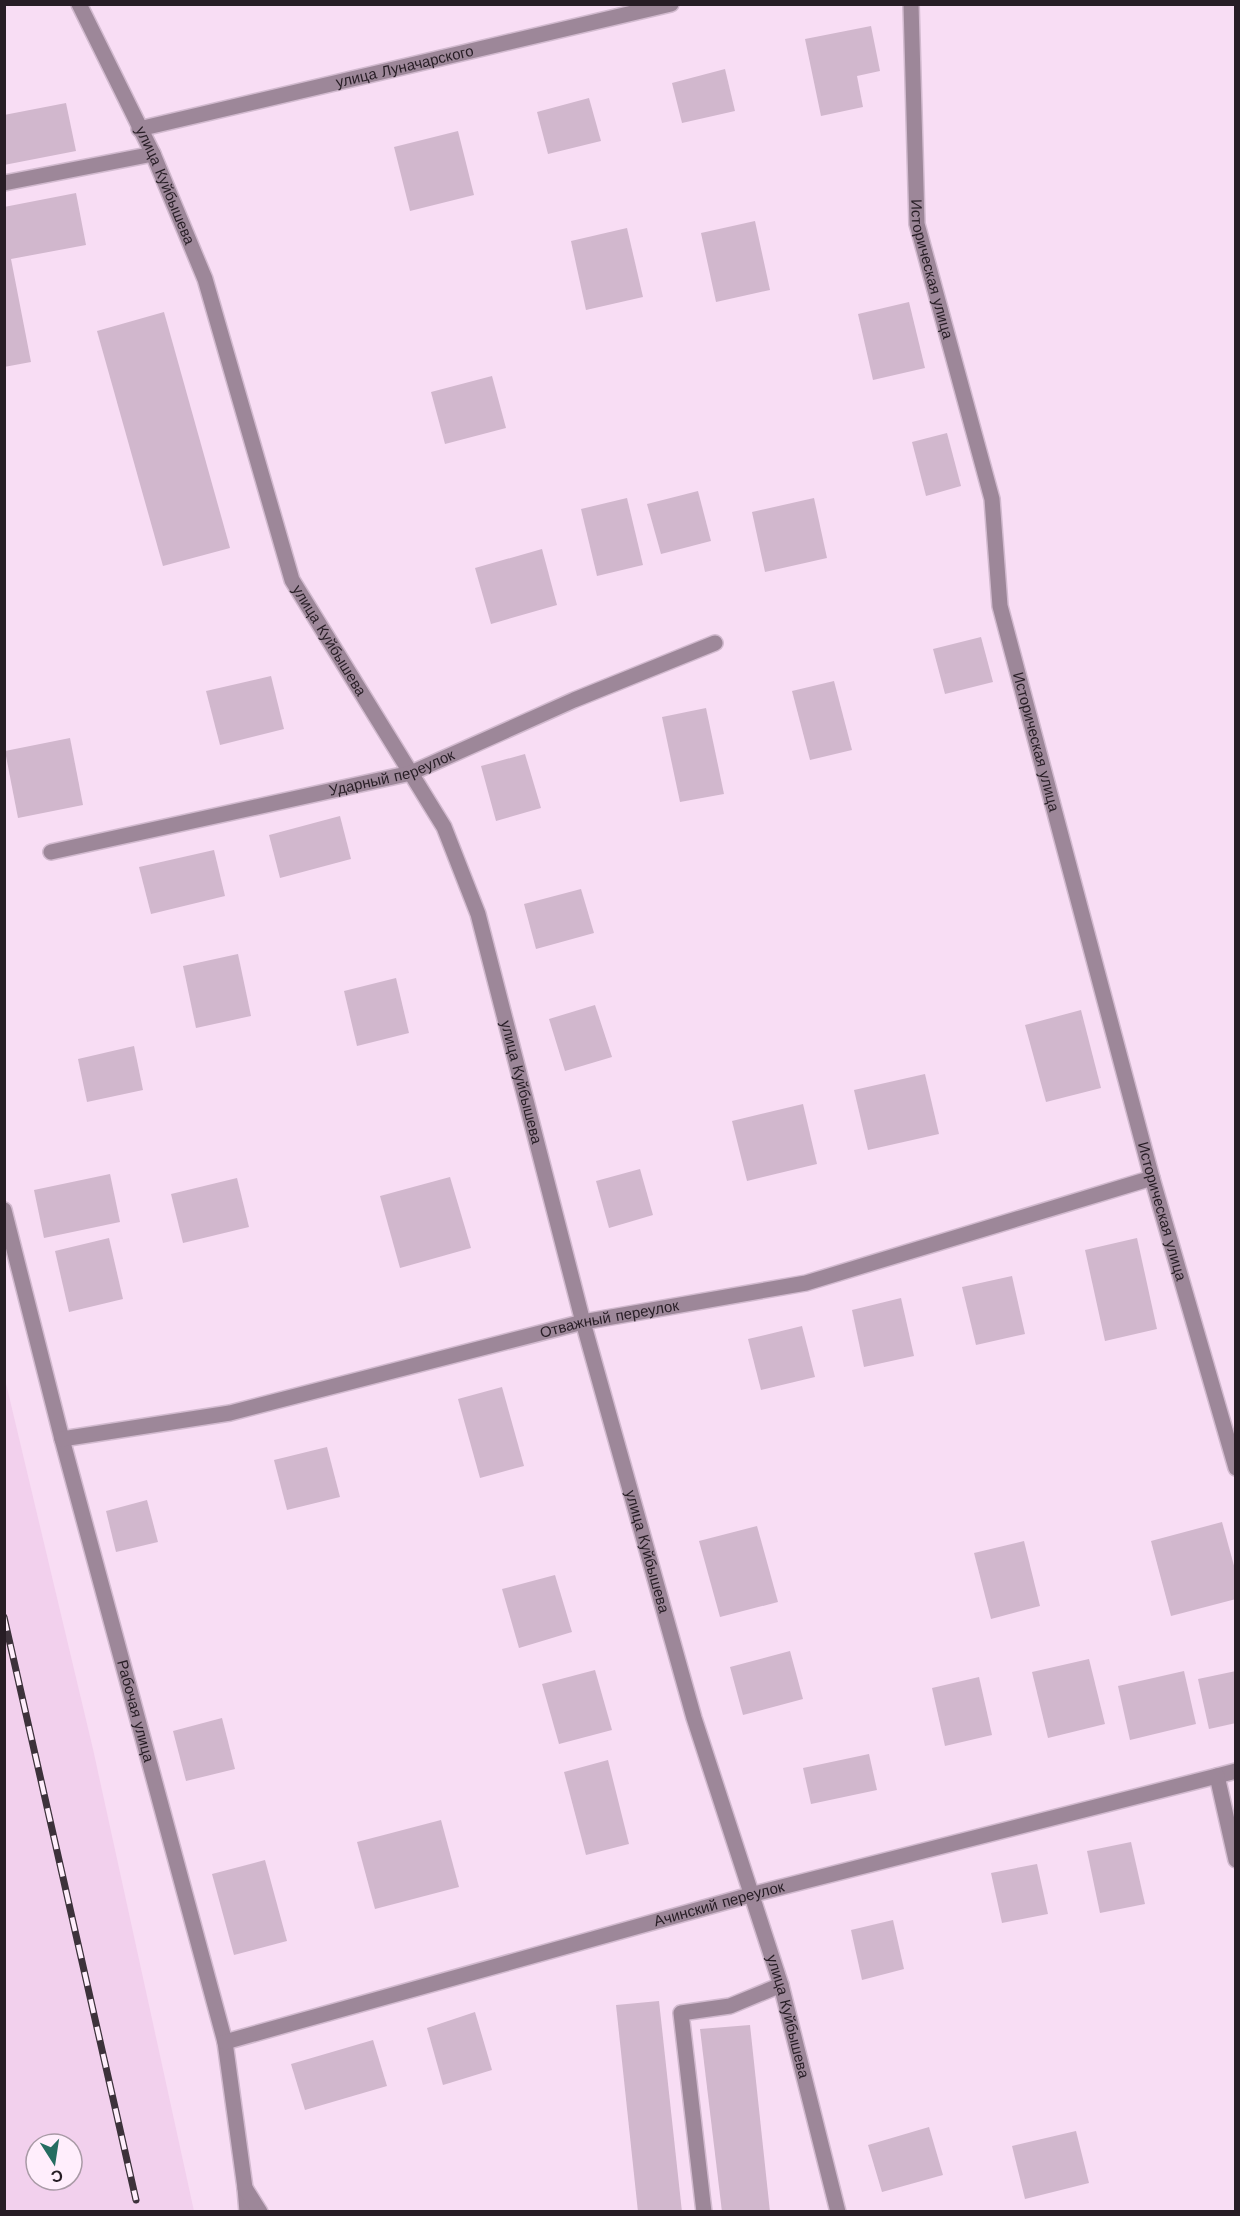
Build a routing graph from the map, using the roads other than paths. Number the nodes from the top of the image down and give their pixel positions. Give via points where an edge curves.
1 (79, 4) edge
2 (671, 4) edge
3 (911, 4) edge
4 (139, 129) junction
5 (153, 154) junction
6 (4, 183) edge
7 (715, 643) dead end
8 (411, 773) junction
9 (51, 852) dead end
10 (1152, 1178) junction
11 (4, 1210) edge
12 (583, 1322) junction
13 (62, 1439) junction
14 (1236, 1468) edge
15 (1236, 1772) edge
16 (1217, 1776) junction
17 (1232, 1836) edge
18 (1236, 1860) edge
19 (750, 1895) junction
20 (781, 1985) junction
21 (225, 2042) junction
22 (245, 2188) junction
23 (248, 2211) edge
24 (261, 2211) edge
25 (704, 2211) edge
26 (838, 2211) edge

1 - 4 street, улица Куйбышева
2 - 4 street, улица Луначарского
3 - 10 street, Историческая улица via 917,224 992,499 1000,606
4 - 5 street, улица Куйбышева
5 - 6 street
5 - 8 street, улица Куйбышева via 205,279 292,579
7 - 8 street, Ударный переулок via 574,700
8 - 9 street, Ударный переулок
8 - 12 street, улица Куйбышева via 444,827 478,914
10 - 12 street, Отважный переулок via 806,1283
10 - 14 street, Историческая улица
11 - 13 street, Рабочая улица
12 - 13 street, Отважный переулок via 230,1413
12 - 19 street, улица Куйбышева via 694,1718
13 - 21 street, Рабочая улица
15 - 16 street
16 - 17 street
16 - 19 street, Ачинский переулок
17 - 18 street
19 - 20 street, улица Куйбышева
19 - 21 street, Ачинский переулок
20 - 25 street via 730,2007 681,2013
20 - 26 street, улица Куйбышева
21 - 22 street, Рабочая улица
22 - 23 street
22 - 24 street, Рабочая улица

